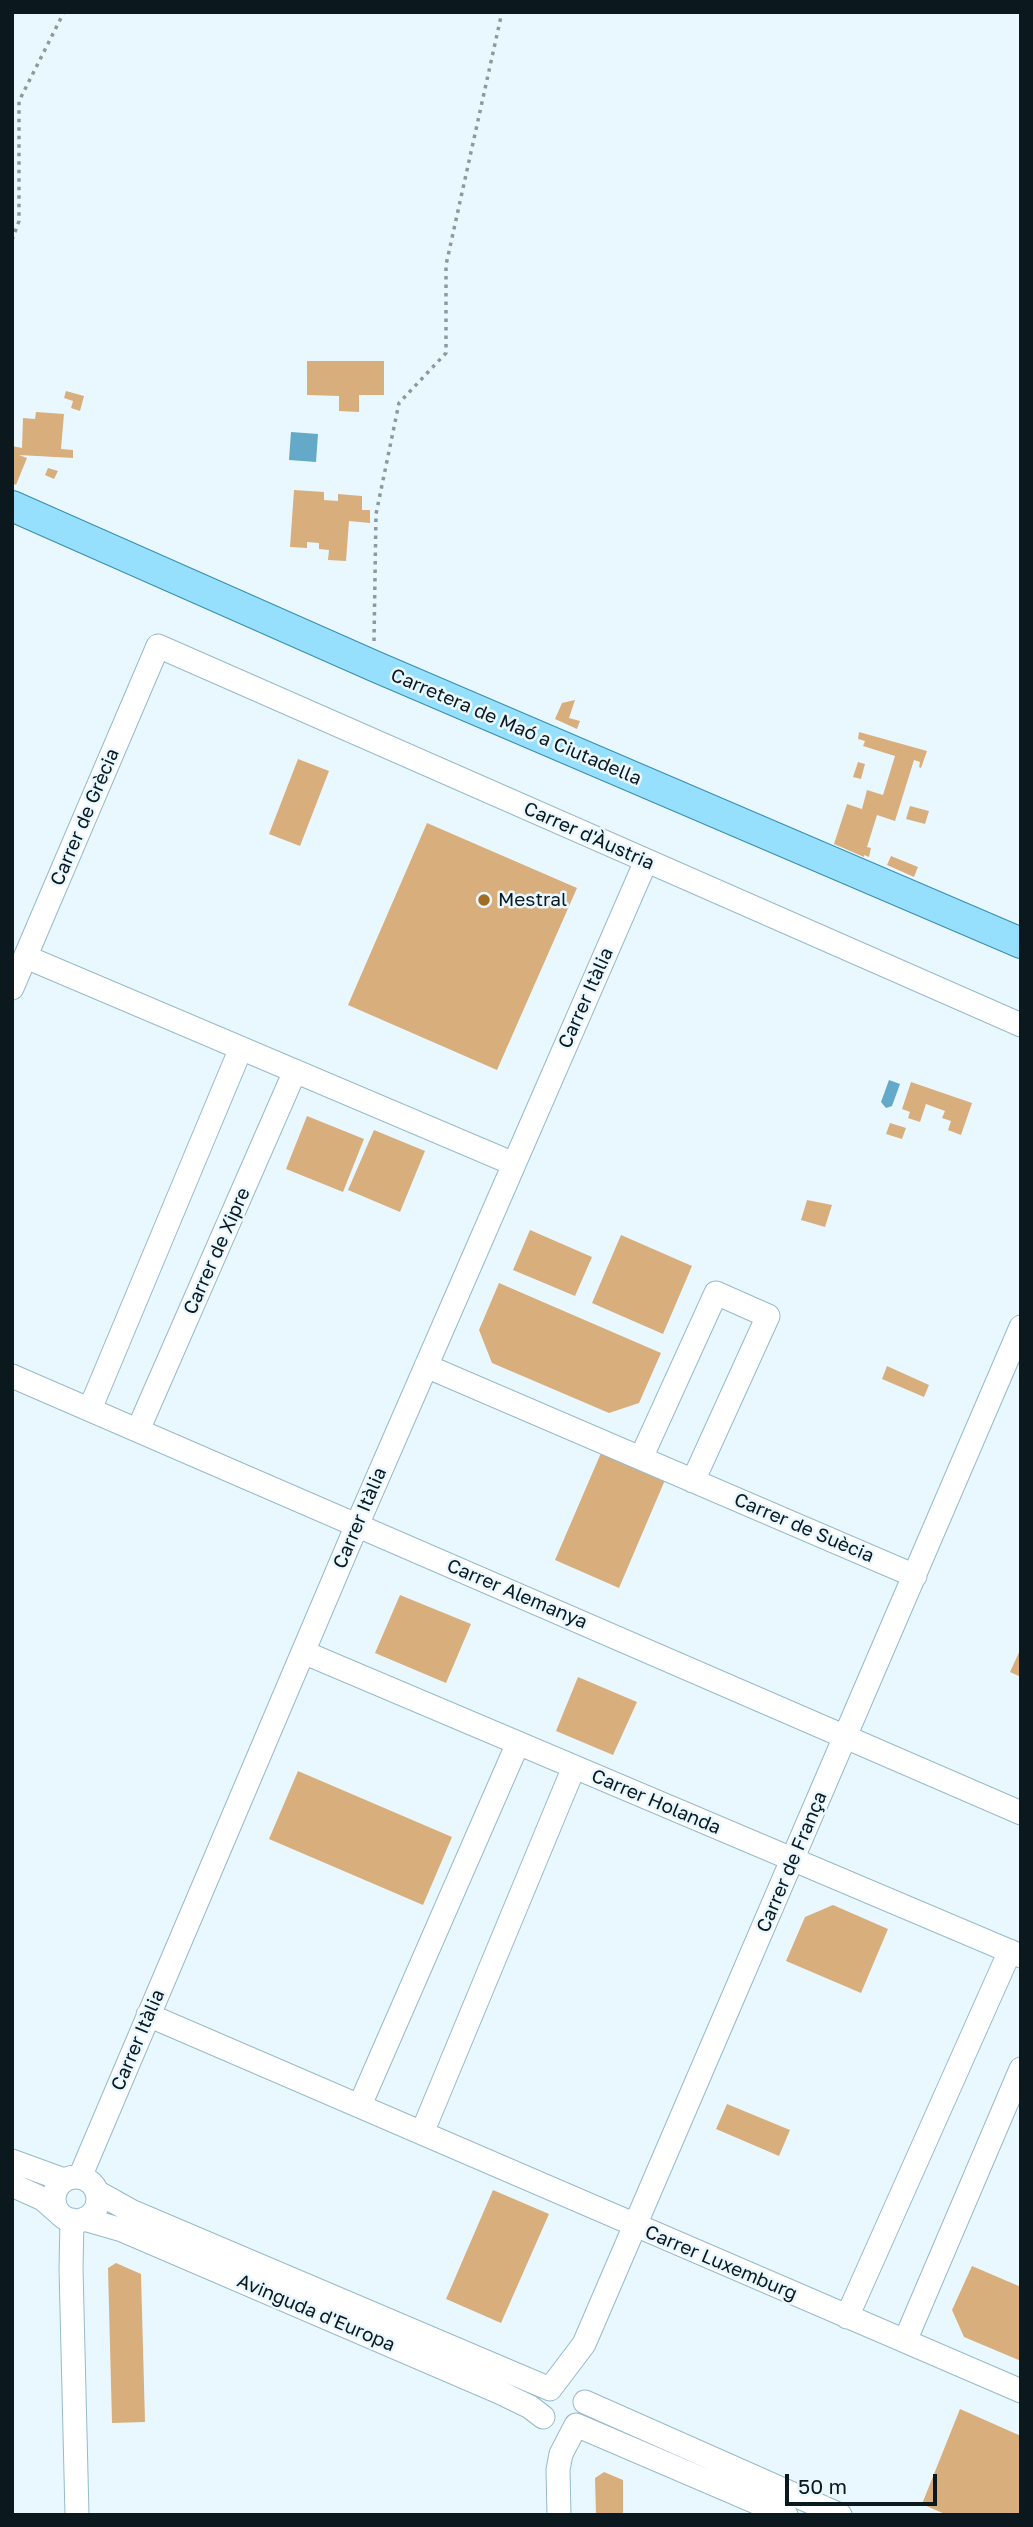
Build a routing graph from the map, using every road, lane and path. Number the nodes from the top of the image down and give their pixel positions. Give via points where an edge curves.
1 (64, 12) edge
2 (502, 12) edge
3 (12, 240) edge
4 (12, 506) edge
5 (158, 646) joint
6 (374, 666) junction
7 (646, 861) junction
8 (1021, 943) edge
9 (26, 957) junction
10 (12, 989) edge
11 (1021, 1025) edge
12 (241, 1048) junction
13 (295, 1071) junction
14 (514, 1164) junction
15 (1021, 1327) edge
16 (426, 1366) junction
17 (1013, 1368) edge
18 (12, 1376) edge
19 (90, 1409) junction
20 (138, 1430) junction
21 (641, 1458) junction
22 (693, 1481) junction
23 (357, 1525) junction
24 (915, 1576) junction
25 (303, 1652) junction
26 (846, 1737) junction
27 (518, 1743) junction
28 (574, 1767) junction
29 (1021, 1813) edge
30 (793, 1860) junction
31 (1015, 1953) edge
32 (148, 2015) junction
33 (1021, 2069) edge
34 (359, 2105) junction
35 (422, 2133) junction
36 (12, 2161) edge
37 (80, 2183) junction
38 (12, 2185) edge
39 (72, 2217) junction
40 (634, 2226) junction
41 (847, 2317) junction
42 (905, 2342) junction
43 (550, 2389) junction
44 (1021, 2391) edge
45 (585, 2402) junction
46 (543, 2417) junction
47 (576, 2425) junction
48 (77, 2515) edge
49 (559, 2515) edge
50 (786, 2515) edge
51 (840, 2515) edge

1 - 3 path via 19,101 19,221
2 - 6 path via 446,265 446,353 399,403 376,514
4 - 6 main road, Carretera de Maó a Ciutadella
5 - 7 street, Carrer d'Àustria
5 - 9 street, Carrer de Grècia
6 - 8 main road, Carretera de Maó a Ciutadella
7 - 11 street, Carrer d'Àustria
7 - 14 street, Carrer Itàlia
9 - 10 street, Carrer de Grècia
9 - 12 street
12 - 13 street
12 - 19 street
13 - 14 street
13 - 20 street, Carrer de Xipre
14 - 16 street, Carrer Itàlia
15 - 17 street, Carrer de França
16 - 21 street, Carrer de Suècia
16 - 23 street, Carrer Itàlia
17 - 24 street, Carrer de França
18 - 19 street, Carrer Alemanya
19 - 20 street, Carrer Alemanya
20 - 23 street, Carrer Alemanya
21 - 22 street, Carrer de Suècia
21 - 22 street via 716,1293 768,1316
22 - 24 street, Carrer de Suècia
23 - 25 street, Carrer Itàlia
23 - 26 street, Carrer Alemanya
24 - 26 street, Carrer de França
25 - 27 street, Carrer Holanda
25 - 32 street, Carrer Itàlia
26 - 29 street, Carrer Alemanya
26 - 30 street, Carrer de França
27 - 28 street, Carrer Holanda
27 - 34 street
28 - 30 street, Carrer Holanda
28 - 35 street
30 - 31 street, Carrer Holanda
30 - 40 street, Carrer de França
31 - 41 street, Carrer Holanda
32 - 34 street, Carrer Luxemburg
32 - 37 street, Carrer Itàlia
33 - 42 street
34 - 35 street, Carrer Luxemburg
35 - 40 street, Carrer Luxemburg
36 - 37 street, Avinguda d'Europa
37 - 39 street via 98,2199 94,2211
37 - 39 street via 54,2195 55,2207
37 - 43 street, Avinguda d'Europa via 131,2211
38 - 39 street, Avinguda d'Europa
39 - 46 street, Avinguda d'Europa via 122,2230 487,2386
39 - 48 street
40 - 41 street, Carrer Luxemburg
40 - 43 street, Carrer de França via 584,2344
41 - 42 street, Carrer Luxemburg
42 - 44 street, Carrer Luxemburg
43 - 45 street, Avinguda d'Europa via 571,2386
43 - 46 street via 542,2399
45 - 47 street via 584,2415
45 - 51 street, Avinguda d'Europa
46 - 47 street, Avinguda d'Europa via 562,2430
47 - 49 street via 559,2462
47 - 50 street, Avinguda d'Europa

